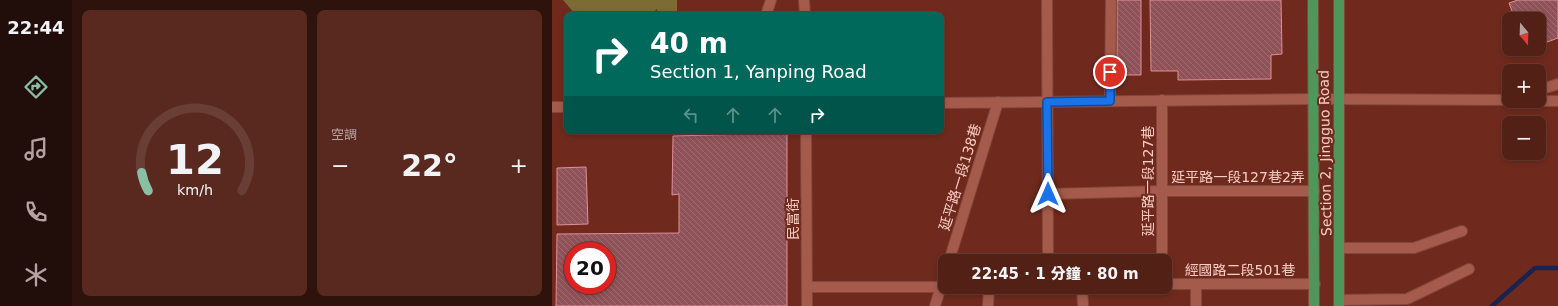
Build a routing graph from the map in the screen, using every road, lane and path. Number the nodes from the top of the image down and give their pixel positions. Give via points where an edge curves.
1 (771, 0) edge
2 (804, 0) edge
3 (1047, 0) edge
4 (1111, 0) edge
5 (1313, 0) edge
6 (1339, 0) edge
7 (767, 12) edge
8 (805, 12) edge
9 (1558, 84) edge
10 (1546, 88) edge
11 (1314, 99) junction
12 (1162, 100) junction
13 (1338, 100) junction
14 (1110, 101) junction
15 (1502, 101) edge
16 (1546, 101) edge
17 (1558, 101) edge
18 (998, 102) junction
19 (1047, 102) junction
20 (944, 103) edge
21 (552, 107) edge
22 (564, 107) edge
23 (806, 134) edge
24 (1314, 190) junction
25 (1161, 191) junction
26 (1048, 194) junction
27 (1462, 231) dead end
28 (1340, 248) junction
29 (951, 254) edge
30 (1048, 254) edge
31 (1162, 254) edge
32 (1469, 270) dead end
33 (1172, 284) edge
34 (1315, 284) junction
35 (1196, 285) junction
36 (807, 287) junction
37 (938, 287) edge
38 (940, 294) edge
39 (989, 294) edge
40 (1082, 294) edge
41 (1339, 303) edge
42 (807, 306) edge
43 (935, 306) edge
44 (988, 306) edge
45 (1083, 306) edge
46 (1196, 306) edge
47 (1314, 306) edge

1 - 7 street
2 - 8 street
3 - 19 street
4 - 14 street
5 - 11 main road, Section 2, Jingguo Road
6 - 13 main road, Section 2, Jingguo Road
9 - 10 street
11 - 12 street
11 - 13 street
11 - 24 main road, Section 2, Jingguo Road
12 - 14 street
12 - 25 street, 延平路一段127巷
13 - 15 street
13 - 28 main road, Section 2, Jingguo Road
14 - 19 street
16 - 17 street
18 - 19 street
18 - 20 street
18 - 29 street, 延平路一段138巷
19 - 26 street
21 - 22 street
23 - 36 street, 民富街
24 - 25 street, 延平路一段127巷2弄
24 - 34 main road, Section 2, Jingguo Road
25 - 26 street, 延平路一段127巷2弄
25 - 31 street, 延平路一段127巷
26 - 30 street
27 - 28 street via 1414,248
28 - 41 main road, Section 2, Jingguo Road
32 - 41 street via 1407,299
33 - 35 street, 經國路二段501巷
34 - 35 street, 經國路二段501巷
34 - 47 main road, Section 2, Jingguo Road
35 - 46 street
36 - 37 street
36 - 42 street, 民富街
38 - 43 street
39 - 44 street
40 - 45 street

